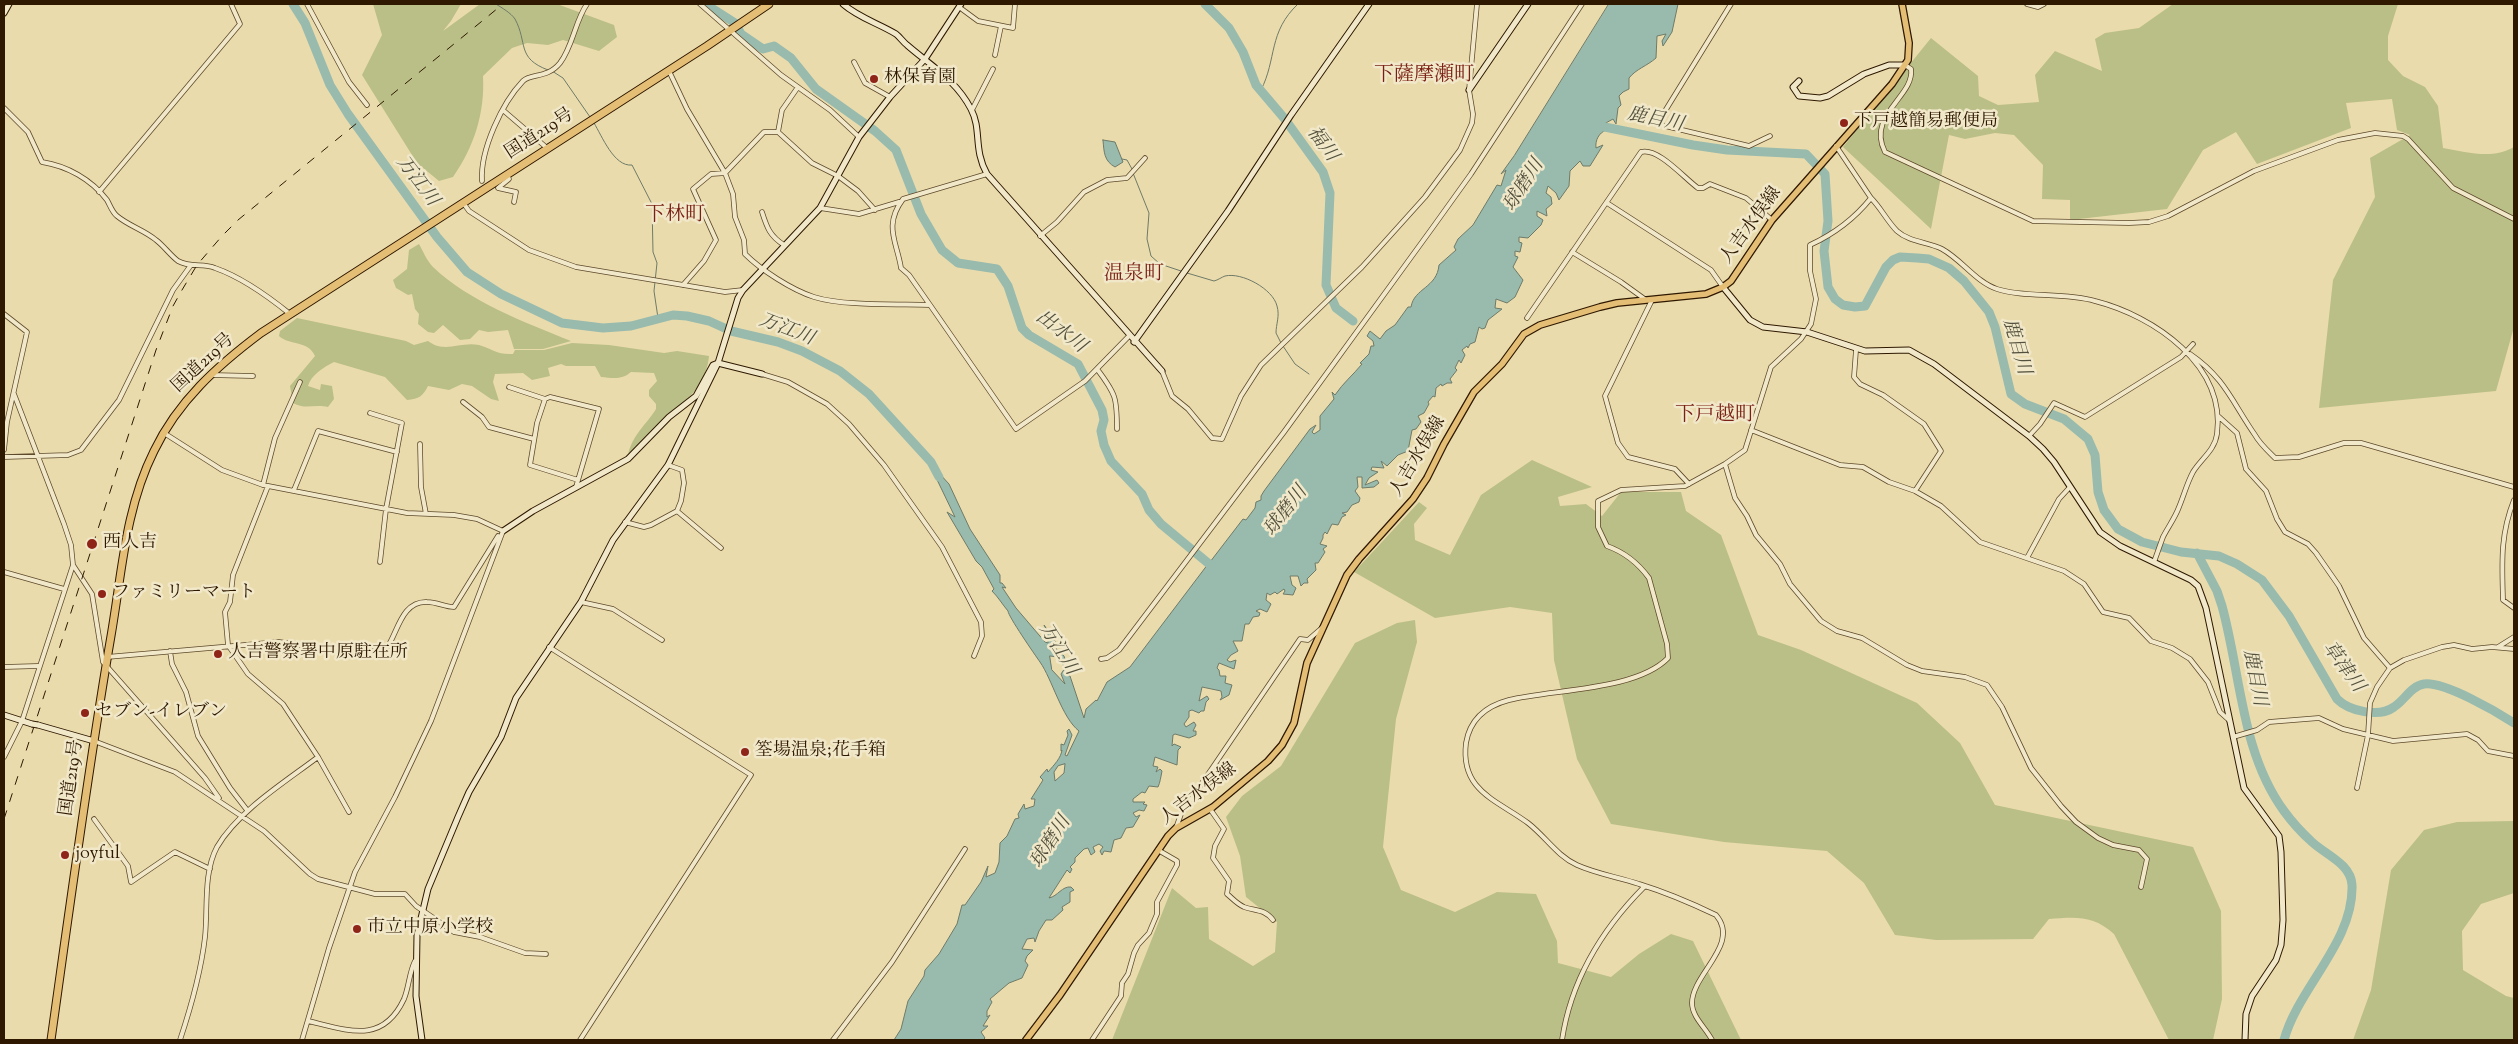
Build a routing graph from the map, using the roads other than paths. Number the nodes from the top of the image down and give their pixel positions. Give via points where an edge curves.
1 (9, 4) edge
2 (232, 4) edge
3 (307, 4) edge
4 (587, 4) edge
5 (700, 4) edge
6 (769, 4) edge
7 (843, 4) edge
8 (1015, 4) edge
9 (1369, 4) edge
10 (1477, 4) edge
11 (1528, 4) edge
12 (1582, 4) edge
13 (1731, 4) edge
14 (1902, 4) edge
15 (2027, 4) edge
16 (2044, 4) edge
17 (960, 5) edge
18 (4, 13) edge
19 (1001, 26) junction
20 (731, 30) junction
21 (994, 55) dead end
22 (924, 59) junction
23 (854, 62) dead end
24 (1905, 65) junction
25 (993, 69) dead end
26 (669, 70) junction
27 (1799, 81) dead end
28 (798, 87) junction
29 (1469, 90) junction
30 (890, 97) junction
31 (367, 105) dead end
32 (4, 108) edge
33 (972, 110) junction
34 (504, 111) junction
35 (778, 132) junction
36 (1770, 136) dead end
37 (859, 137) junction
38 (1836, 146) junction
39 (547, 148) junction
40 (1146, 158) dead end
41 (725, 173) junction
42 (987, 174) junction
43 (507, 175) junction
44 (838, 176) junction
45 (482, 181) dead end
46 (99, 192) junction
47 (1871, 198) junction
48 (903, 199) junction
49 (514, 202) dead end
50 (1607, 203) junction
51 (464, 204) junction
52 (820, 208) junction
53 (875, 210) junction
54 (762, 212) dead end
55 (2514, 219) edge
56 (1772, 220) junction
57 (1040, 236) junction
58 (784, 245) junction
59 (1572, 252) junction
60 (190, 265) junction
61 (762, 268) junction
62 (683, 285) junction
63 (1723, 288) junction
64 (743, 290) junction
65 (1649, 300) junction
66 (930, 305) junction
67 (4, 314) edge
68 (290, 314) junction
69 (1527, 318) dead end
70 (1806, 332) junction
71 (1130, 335) junction
72 (1134, 342) junction
73 (2193, 344) dead end
74 (1856, 350) junction
75 (2186, 352) junction
76 (718, 361) junction
77 (1097, 369) junction
78 (1162, 371) joint
79 (211, 374) junction
80 (762, 374) joint
81 (253, 376) dead end
82 (300, 382) dead end
83 (509, 387) dead end
84 (14, 394) junction
85 (545, 399) junction
86 (464, 402) dead end
87 (370, 413) dead end
88 (2218, 416) junction
89 (1117, 429) dead end
90 (1751, 430) junction
91 (164, 433) junction
92 (2028, 436) junction
93 (534, 439) junction
94 (420, 444) dead end
95 (4, 450) edge
96 (397, 452) junction
97 (37, 456) junction
98 (4, 457) edge
99 (1725, 464) junction
100 (668, 465) junction
101 (578, 480) junction
102 (1689, 484) junction
103 (263, 485) junction
104 (268, 486) junction
105 (2070, 486) junction
106 (576, 487) junction
107 (2514, 487) edge
108 (294, 490) junction
109 (1915, 491) junction
110 (2514, 500) edge
111 (386, 509) junction
112 (677, 511) junction
113 (426, 514) junction
114 (625, 522) junction
115 (503, 531) junction
116 (721, 548) dead end
117 (2027, 558) junction
118 (380, 562) dead end
119 (2154, 562) junction
120 (73, 565) junction
121 (4, 572) edge
122 (64, 589) junction
123 (581, 602) junction
124 (2514, 608) edge
125 (1324, 627) junction
126 (2514, 637) edge
127 (662, 640) dead end
128 (228, 644) junction
129 (549, 647) junction
130 (2498, 648) junction
131 (2514, 649) edge
132 (170, 650) junction
133 (974, 656) dead end
134 (107, 657) junction
135 (1101, 659) dead end
136 (38, 666) junction
137 (106, 666) junction
138 (4, 667) edge
139 (2390, 668) junction
140 (4, 716) edge
141 (22, 721) junction
142 (2230, 721) junction
143 (2368, 735) junction
144 (2232, 737) junction
145 (94, 741) junction
146 (2514, 756) edge
147 (4, 757) edge
148 (318, 757) junction
149 (2357, 788) dead end
150 (221, 800) junction
151 (1210, 809) junction
152 (247, 810) junction
153 (349, 812) dead end
154 (243, 817) junction
155 (94, 819) dead end
156 (1176, 828) junction
157 (965, 849) dead end
158 (1158, 850) junction
159 (210, 869) junction
160 (1646, 886) junction
161 (2142, 887) dead end
162 (349, 888) junction
163 (422, 908) junction
164 (1273, 920) dead end
165 (546, 954) dead end
166 (415, 961) junction
167 (308, 1021) junction
168 (51, 1040) edge
169 (180, 1040) edge
170 (302, 1040) edge
171 (422, 1040) edge
172 (580, 1040) edge
173 (833, 1040) edge
174 (1026, 1040) edge
175 (1092, 1040) edge
176 (1562, 1040) edge
177 (1712, 1040) edge
178 (2245, 1040) edge

1 - 18 street
2 - 46 street via 240,24
3 - 31 street via 349,82
4 - 34 street via 561,61 548,73 524,79
5 - 20 street
6 - 20 highway, 国道219号
7 - 22 street via 859,17 898,36
8 - 19 street via 1012,28
9 - 72 street
10 - 29 street
11 - 29 street
12 - 135 street via 1470,174 1279,439 1119,650
13 - 36 street via 1657,124 1748,146
14 - 24 main road, 人吉水俣線 via 1909,43
15 - 16 street via 2038,7
17 - 19 street via 978,21
17 - 22 street
19 - 21 street
20 - 26 highway, 国道219号
20 - 28 street via 781,76
22 - 30 street
22 - 33 street via 944,74
23 - 30 street via 865,83
24 - 27 street via 1864,74 1837,92 1820,98 1799,96 1793,87
24 - 38 main road, 人吉水俣線
24 - 55 street via 1911,69 1911,82 1889,111 1882,128 1880,142 1886,152 2033,220 2149,222 2168,216 2254,171 2338,140 2375,133 2408,139 2453,188
25 - 33 street
26 - 39 highway, 国道219号
26 - 41 street via 687,110
28 - 35 street via 782,110
28 - 37 street
29 - 78 street via 1472,123 1452,162 1425,197 1334,295 1261,365 1241,396 1222,439 1212,438 1188,409 1172,396
30 - 37 street
32 - 46 street via 28,132 42,162 59,164 73,171
33 - 42 street via 977,122 979,160
34 - 39 street
34 - 45 street via 489,140
35 - 41 street via 764,132
35 - 44 street via 812,163
37 - 44 street
38 - 47 street
38 - 56 main road, 人吉水俣線
39 - 43 highway, 国道219号
40 - 57 street via 1127,178 1107,180 1084,192 1058,222
41 - 61 street via 733,194 735,217 744,240 745,254
41 - 62 street via 711,174 693,189 716,240 704,261
42 - 48 street
42 - 57 street
43 - 49 street via 509,179 498,188 516,192
43 - 51 highway, 国道219号
44 - 52 street
44 - 53 street
46 - 60 street via 115,214 155,239 177,260
47 - 70 street via 1860,212 1810,245 1810,271 1816,299
47 - 75 street via 1897,230 1915,241 1942,249 1995,288 2096,301 2153,324
48 - 53 street
48 - 66 street via 891,231 893,244 899,250 901,268
50 - 56 street via 1636,157 1645,151 1659,155 1698,188 1710,184 1746,198
50 - 59 street
50 - 63 street via 1711,270
51 - 62 street via 516,242 548,258 576,267
51 - 68 highway, 国道219号
52 - 53 street via 859,214
52 - 58 street
54 - 58 street via 772,237
56 - 63 main road, 人吉水俣線
57 - 71 street
58 - 61 street
59 - 65 street
59 - 69 street
60 - 68 street via 220,269
60 - 97 street via 173,290 119,400 88,442 75,454
61 - 64 street
61 - 66 street via 812,296
62 - 64 street via 725,292
63 - 65 main road, 人吉水俣線 via 1706,294
63 - 70 street via 1756,324
64 - 76 street
65 - 102 street via 1605,396 1618,443 1628,457 1675,469
65 - 125 main road, 人吉水俣線 via 1600,308 1540,325 1524,334 1502,364 1474,392 1413,499 1347,575
66 - 77 street via 1016,429
67 - 84 street via 27,332
68 - 79 highway, 国道219号
70 - 74 street
70 - 90 street via 1771,368
71 - 72 street
71 - 77 street
72 - 78 street
73 - 75 street
74 - 92 street via 1899,349 1918,354
74 - 109 street via 1854,377 1924,424 1941,451
75 - 88 street via 2216,395
75 - 92 street via 2085,417 2054,403
75 - 107 street via 2218,378 2255,437 2275,458 2299,457 2344,443 2362,442
76 - 80 street
76 - 100 street
76 - 106 street via 696,396 669,417 643,446 628,459
77 - 89 street via 1114,391
79 - 81 street
79 - 91 highway, 国道219号 via 178,410
80 - 133 street via 788,382 827,404 884,464 942,547 978,615 982,636
82 - 103 street via 275,438
83 - 85 street
84 - 95 street via 6,422
84 - 97 street
85 - 93 street
85 - 101 street via 550,397 599,409
86 - 93 street via 482,417 489,428
87 - 96 street via 402,423
88 - 119 street via 2214,444 2188,482
88 - 139 street via 2237,433 2246,469 2266,491 2285,532 2308,544 2325,564 2364,638
90 - 99 street via 1744,450
90 - 109 street via 1840,465 1863,466 1889,482
91 - 103 street via 222,470
91 - 134 highway, 国道219号 via 133,504
92 - 105 street via 2054,462
93 - 101 street via 530,466
94 - 113 street via 420,486
96 - 108 street via 318,431
96 - 111 street
97 - 98 street
97 - 120 street via 71,545
99 - 102 street
99 - 161 street via 1735,498 1756,535 1821,621 1837,631 1862,638 1915,668 1933,674 1965,677 1987,685 2002,707 2031,768 2061,806 2098,838 2113,845 2139,850 2147,858
100 - 112 street via 682,470 684,477
100 - 114 street
101 - 106 street
102 - 160 street via 1621,490 1598,501 1598,527 1607,546 1621,551 1643,569 1652,583 1668,658 1644,673 1616,681 1527,696 1490,707 1473,723 1466,742 1468,770 1473,782 1491,800 1528,823 1575,864
103 - 104 street
104 - 108 street
104 - 128 street via 233,575 230,602 225,612
105 - 117 street via 2059,499
105 - 119 street via 2100,532 2120,546
106 - 115 street
108 - 111 street
109 - 117 street via 1941,506 1980,542
110 - 124 street via 2505,523 2502,565 2503,600
111 - 113 street
111 - 118 street
112 - 114 street via 651,525
112 - 116 street
113 - 115 street via 477,518
114 - 123 street via 612,540
115 - 128 street via 454,607 426,602 418,604 404,613 388,646 323,648 279,642
115 - 162 street via 431,721
117 - 142 street via 2064,571 2084,584 2103,612 2129,618 2151,641 2190,659 2208,682 2220,712
119 - 142 street via 2198,586 2206,608
120 - 122 street
120 - 137 street via 92,594
121 - 122 street
122 - 136 street
123 - 127 street via 613,609
123 - 129 street
125 - 151 main road, 人吉水俣線 via 1307,663 1294,723 1282,745 1268,761
125 - 156 street via 1320,627 1308,640 1300,639 1181,814
126 - 130 street
128 - 132 street
128 - 148 street via 248,674 283,704
129 - 163 street via 516,698 501,737 469,792
129 - 172 street via 751,775
130 - 131 street
130 - 139 street via 2442,647
132 - 134 street
132 - 152 street via 198,736
134 - 137 highway, 国道219号
136 - 138 street
136 - 141 street
137 - 145 highway, 国道219号
137 - 150 street
139 - 143 street via 2372,696
140 - 141 street
141 - 145 street
141 - 147 street
142 - 144 street
143 - 144 street via 2342,729 2319,718 2269,722 2257,730
143 - 146 street via 2403,741 2467,734 2478,740 2488,752
143 - 149 street
144 - 178 street via 2244,788 2279,836 2284,920 2276,960 2250,1001
145 - 150 street via 176,772
145 - 168 highway, 国道219号
148 - 152 street
148 - 153 street
150 - 154 street
151 - 156 main road, 人吉水俣線
151 - 164 street via 1224,830 1213,858 1229,881 1227,894 1242,906 1262,911
152 - 154 street
154 - 159 street via 220,842
154 - 162 street via 281,845 310,874
155 - 159 street via 128,866 131,882 175,852
156 - 158 main road, 人吉水俣線
157 - 173 street via 892,962
158 - 174 main road, 人吉水俣線
158 - 175 street via 1177,861 1177,865 1158,902 1149,934 1134,953 1122,984 1121,996
159 - 169 street via 203,950
160 - 176 street via 1614,920 1597,946 1573,997
160 - 177 street via 1700,907 1720,920 1721,949 1700,978 1692,1005
162 - 163 street via 375,894 406,894
162 - 167 street
163 - 165 street via 454,932 480,937 525,953
163 - 166 street
166 - 167 street via 404,999 391,1023 384,1027 356,1033
166 - 171 street
167 - 170 street

